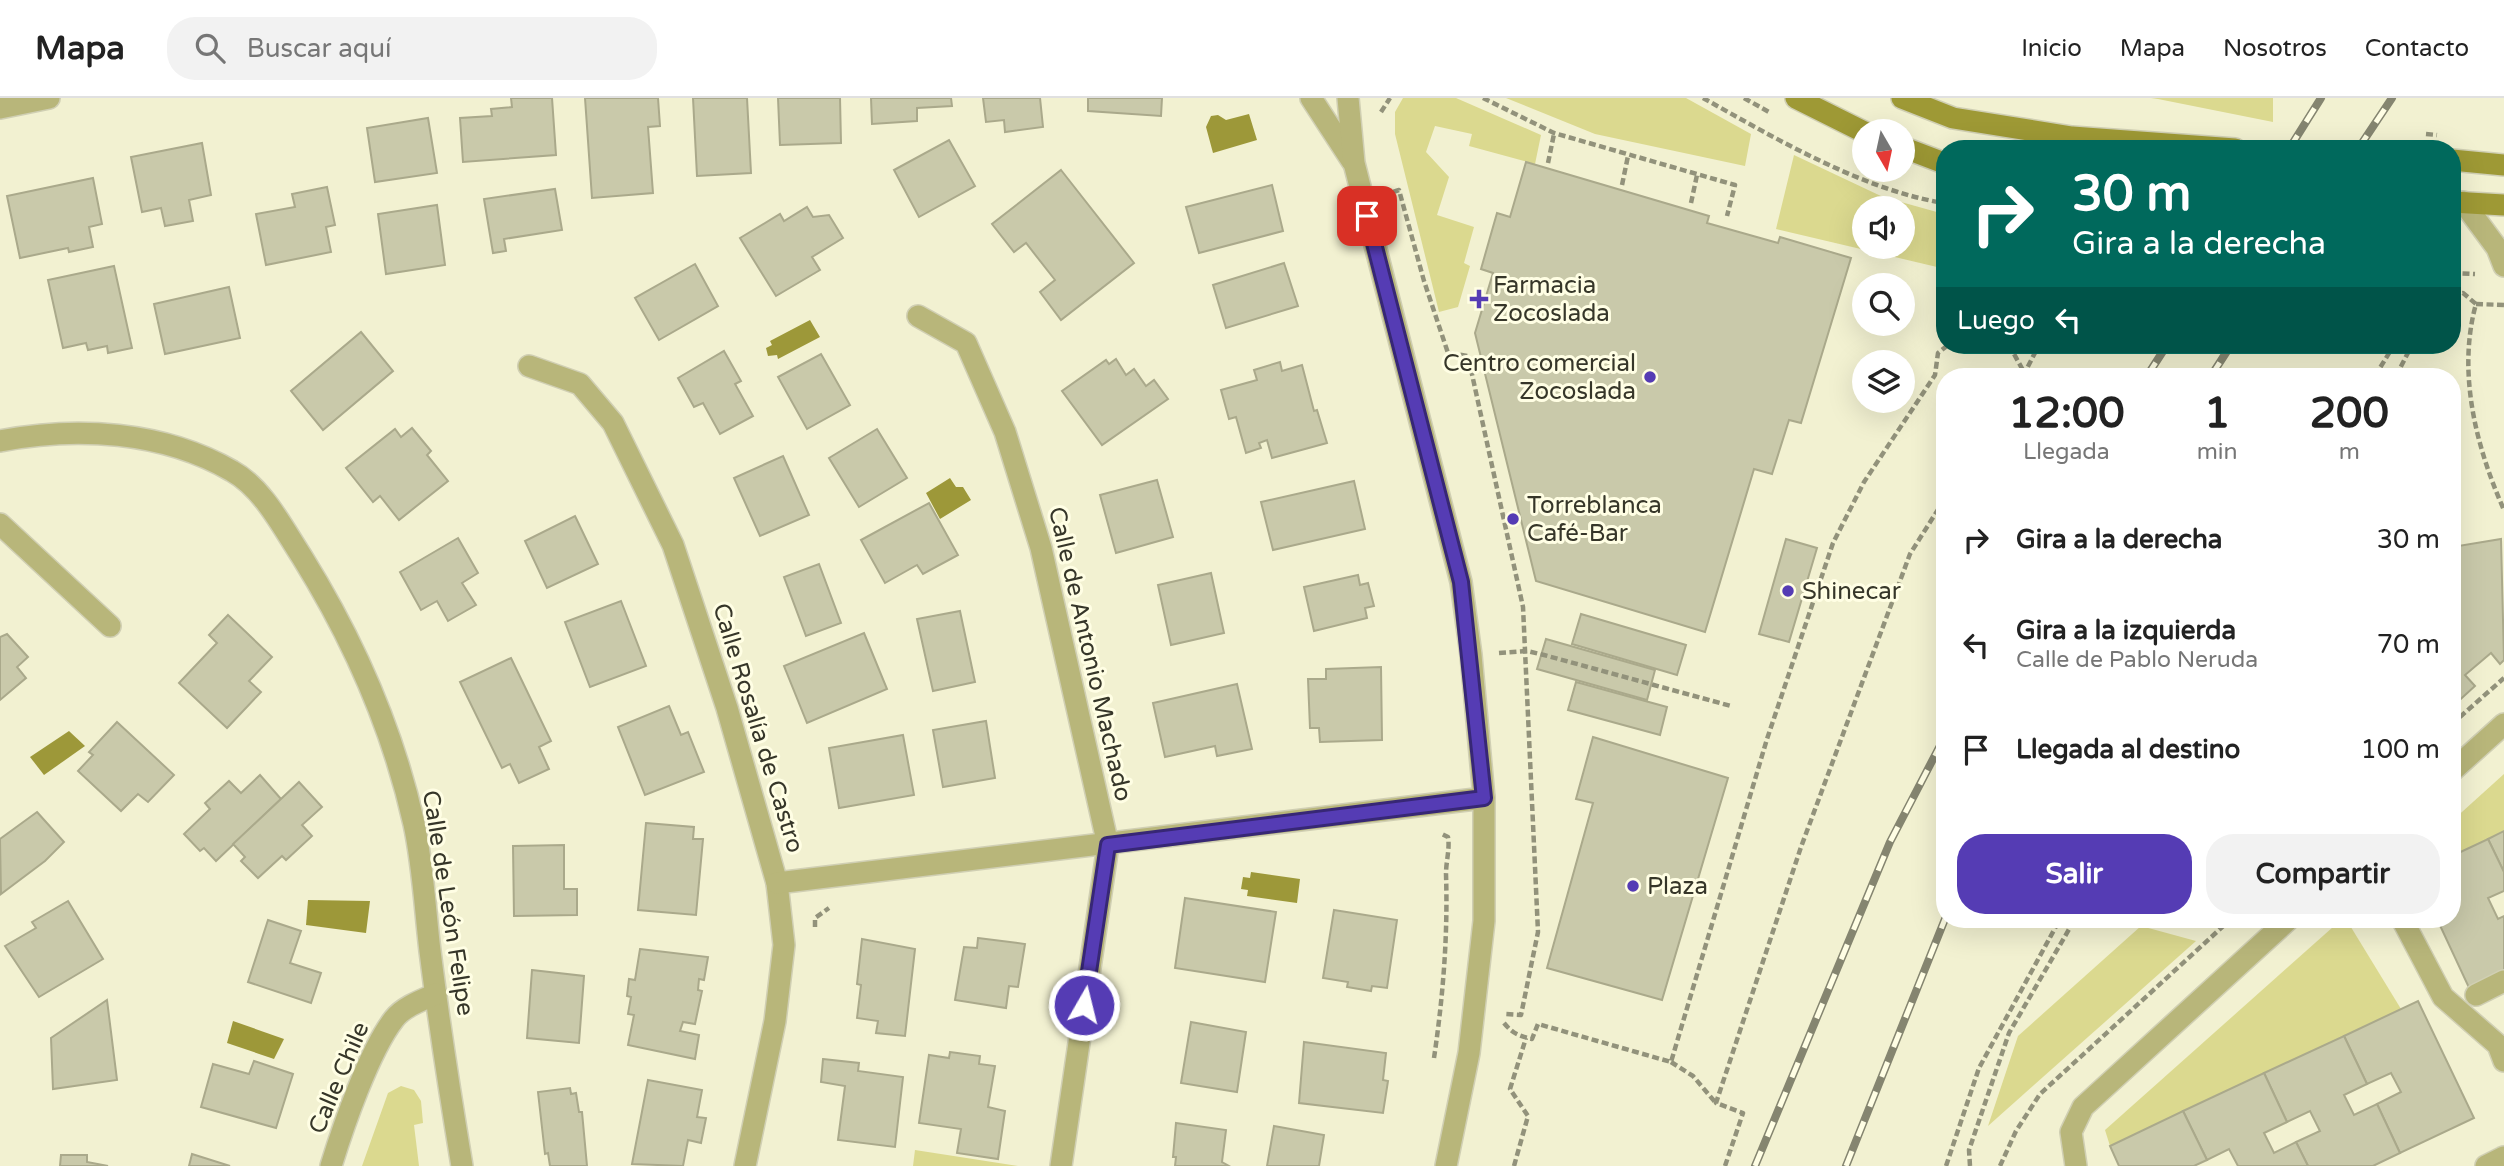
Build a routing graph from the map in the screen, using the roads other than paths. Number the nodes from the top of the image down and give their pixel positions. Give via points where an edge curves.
1 (49, 98) edge
2 (1311, 98) edge
3 (1796, 98) edge
4 (1902, 98) edge
5 (1352, 103) edge
6 (0, 108) edge
7 (1852, 126) edge
8 (2111, 140) edge
9 (1915, 152) edge
10 (1936, 160) edge
11 (2461, 161) edge
12 (1354, 163) junction
13 (2504, 164) edge
14 (2461, 198) edge
15 (2461, 204) edge
16 (2504, 205) edge
17 (2504, 266) edge
18 (918, 316) dead end
19 (529, 366) dead end
20 (0, 441) edge
21 (0, 524) edge
22 (110, 626) dead end
23 (2504, 724) edge
24 (2461, 763) edge
25 (1484, 798) junction
26 (1108, 845) junction
27 (777, 883) junction
28 (2279, 928) edge
29 (2407, 928) edge
30 (2504, 981) edge
31 (436, 994) junction
32 (2476, 995) dead end
33 (2504, 1061) edge
34 (2504, 1157) edge
35 (331, 1166) edge
36 (462, 1166) edge
37 (745, 1166) edge
38 (1061, 1166) edge
39 (1446, 1166) edge
40 (2076, 1166) edge
41 (2486, 1166) edge

1 - 6 street
2 - 12 street
3 - 7 main road
4 - 8 main road via 1953,118
5 - 12 street
9 - 10 main road
11 - 13 main road
12 - 25 street via 1461,582
14 - 16 main road
15 - 17 street via 2486,232
18 - 26 street, Calle de Antonio Machado via 966,343 1005,432 1041,548
19 - 27 street, Calle Rosalía de Castro via 580,384 613,423 673,545 727,708
20 - 31 street, Calle de León Felipe via 69,432 174,446 233,471 276,517 322,589 358,660 394,749 415,827
21 - 22 street
23 - 24 street
25 - 26 street
25 - 39 street via 1484,921 1469,1053
26 - 27 street
26 - 38 street, Calle de Antonio Machado
27 - 37 street, Calle Rosalía de Castro via 784,944 775,1021
28 - 40 street via 2083,1107 2071,1132
29 - 33 street via 2443,997 2498,1045
30 - 32 street
31 - 35 street, Calle Chile via 394,1018 358,1092
31 - 36 street, Calle de León Felipe
34 - 41 street

